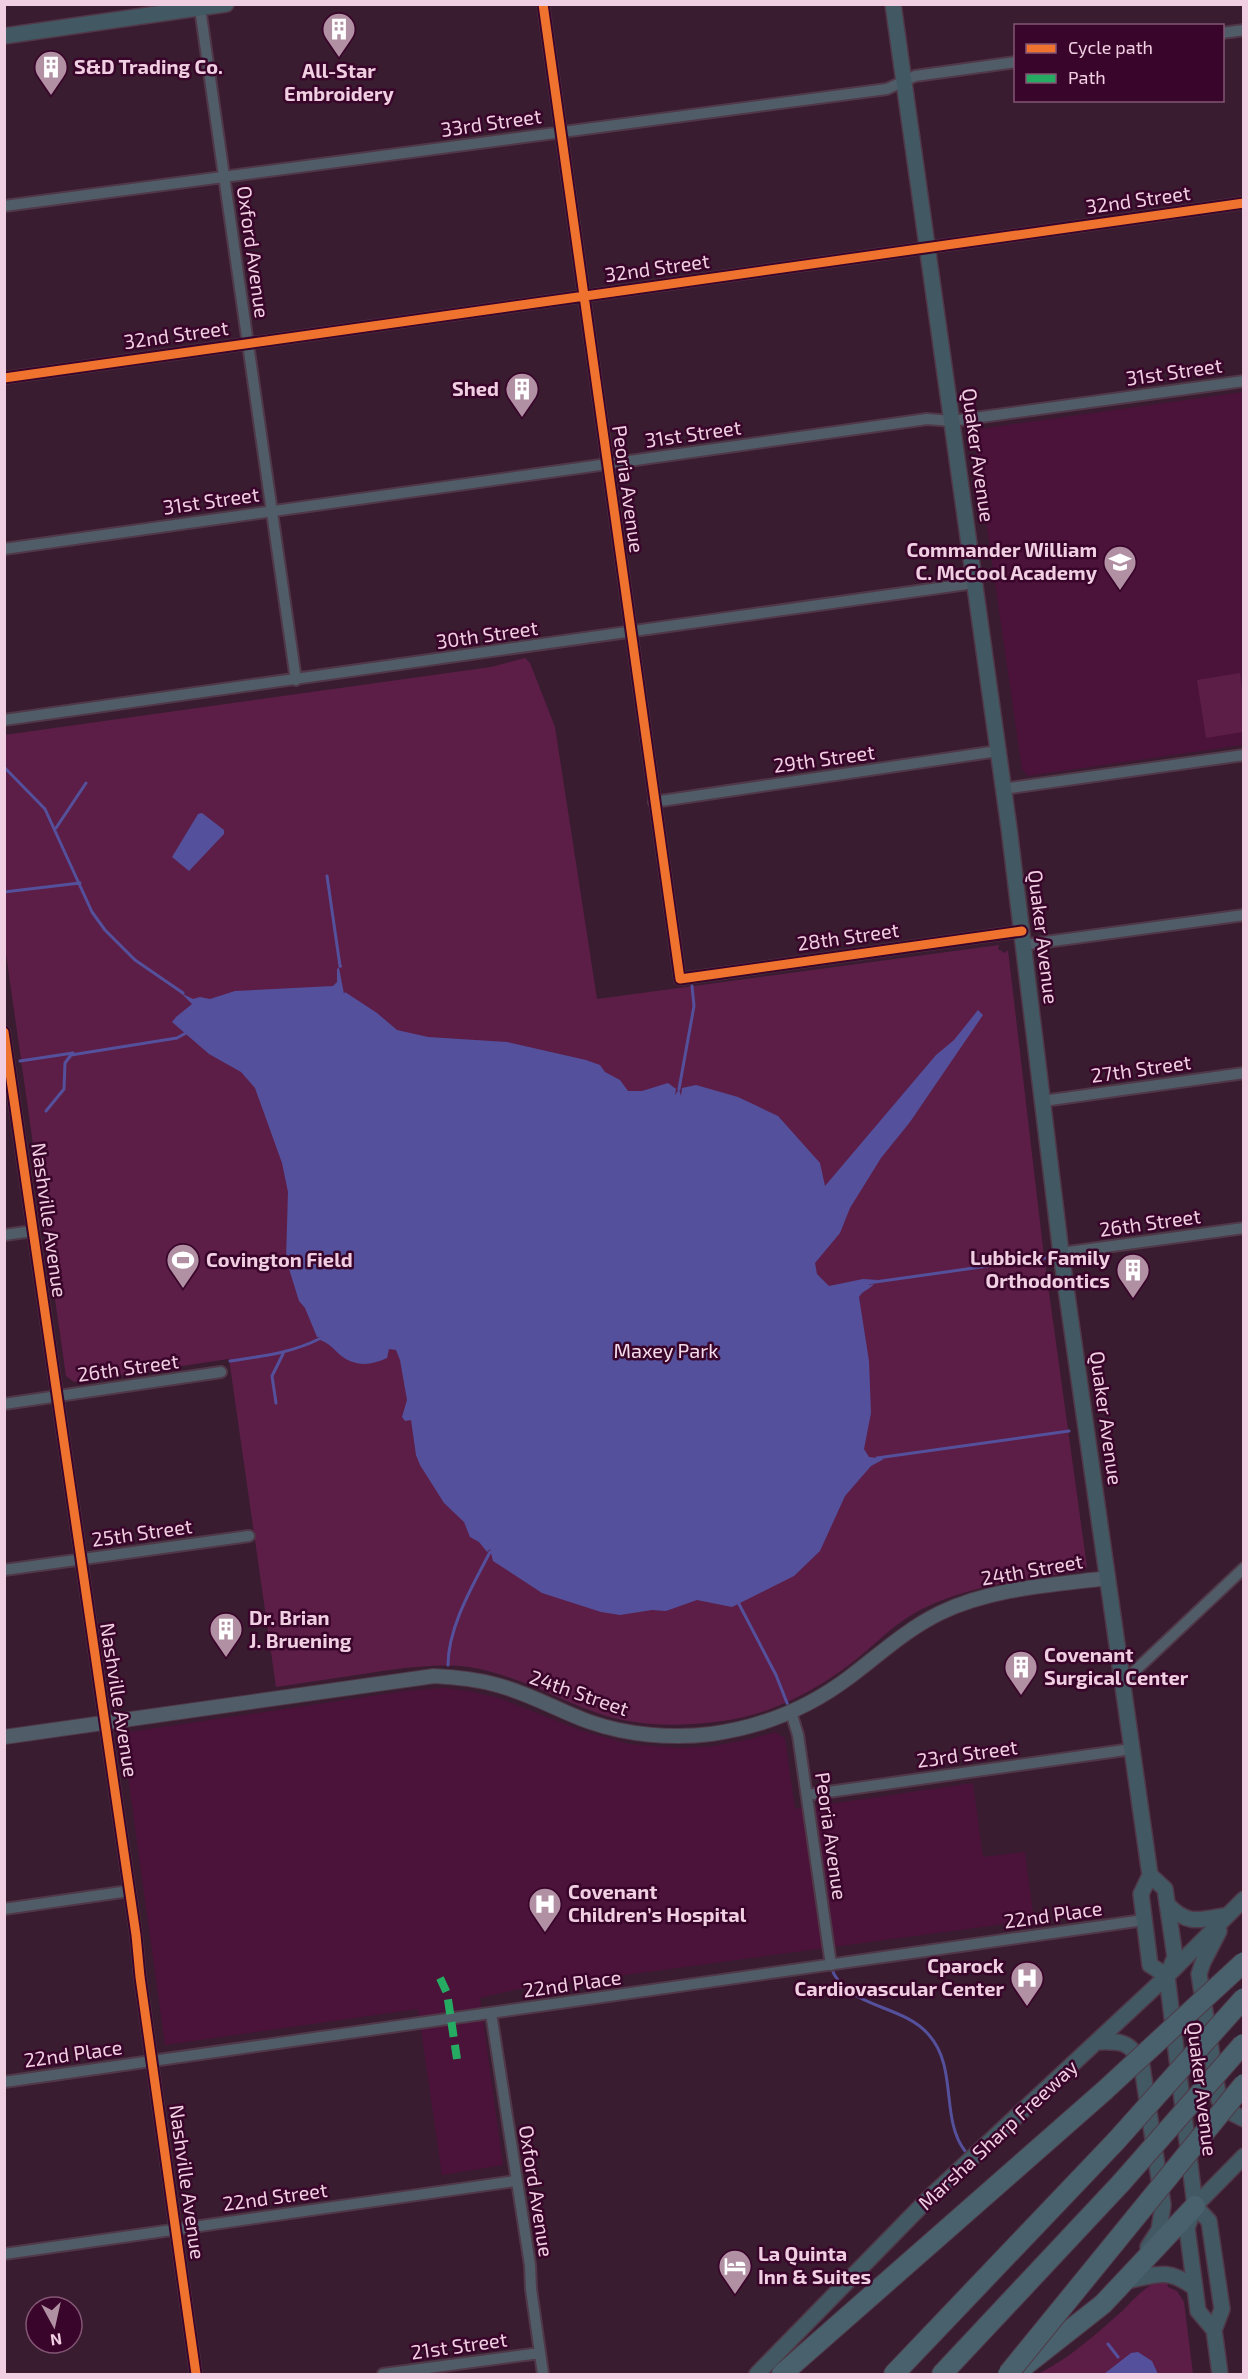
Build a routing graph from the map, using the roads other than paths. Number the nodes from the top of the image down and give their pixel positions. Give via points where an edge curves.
1 (226, 4) edge
2 (543, 4) edge
3 (893, 4) edge
4 (200, 8) junction
5 (1244, 30) edge
6 (1224, 33) edge
7 (4, 36) edge
8 (1014, 62) edge
9 (903, 81) junction
10 (561, 132) junction
11 (224, 177) junction
12 (1244, 203) edge
13 (4, 206) edge
14 (927, 249) junction
15 (583, 297) junction
16 (248, 344) junction
17 (4, 378) edge
18 (1244, 381) edge
19 (952, 421) junction
20 (606, 464) junction
21 (272, 511) junction
22 (4, 549) edge
23 (974, 583) junction
24 (630, 633) junction
25 (296, 680) junction
26 (4, 720) edge
27 (998, 751) junction
28 (1244, 755) edge
29 (1003, 789) junction
30 (654, 802) junction
31 (1244, 915) edge
32 (1022, 938) junction
33 (680, 979) joint
34 (4, 1032) edge
35 (7, 1062) edge
36 (1244, 1073) edge
37 (1043, 1101) junction
38 (1244, 1228) edge
39 (33, 1231) junction
40 (4, 1234) edge
41 (1061, 1252) junction
42 (221, 1372) dead end
43 (57, 1396) junction
44 (4, 1404) edge
45 (249, 1536) dead end
46 (80, 1560) junction
47 (1244, 1568) edge
48 (4, 1570) edge
49 (1108, 1578) junction
50 (1123, 1682) junction
51 (791, 1712) junction
52 (105, 1722) junction
53 (4, 1737) edge
54 (1132, 1749) junction
55 (807, 1795) junction
56 (1150, 1875) junction
57 (129, 1891) junction
58 (1244, 1899) edge
59 (1167, 1904) junction
60 (4, 1909) edge
61 (1228, 1915) junction
62 (1144, 1920) junction
63 (1244, 1962) edge
64 (831, 1965) junction
65 (1167, 1976) junction
66 (1244, 1998) edge
67 (491, 2013) junction
68 (1096, 2042) junction
69 (1244, 2044) edge
70 (152, 2061) junction
71 (4, 2082) edge
72 (1244, 2084) edge
73 (1244, 2119) edge
74 (1244, 2156) edge
75 (515, 2181) junction
76 (1195, 2206) junction
77 (176, 2230) junction
78 (4, 2254) edge
79 (1127, 2280) junction
80 (1195, 2288) junction
81 (1214, 2330) junction
82 (540, 2353) junction
83 (196, 2374) edge
84 (383, 2374) edge
85 (543, 2374) edge
86 (756, 2374) edge
87 (782, 2374) edge
88 (894, 2374) edge
89 (942, 2374) edge
90 (1008, 2374) edge
91 (1014, 2374) edge
92 (1220, 2374) edge

1 - 4 main road
2 - 10 street, Peoria Avenue
3 - 9 main road, Quaker Avenue
4 - 7 main road
4 - 11 street, Oxford Avenue
5 - 6 street
8 - 9 street, 33rd Street
9 - 10 street, 33rd Street via 887,89
9 - 14 main road, Quaker Avenue
10 - 11 street, 33rd Street
10 - 15 street, Peoria Avenue
11 - 13 street, 33rd Street
11 - 16 street, Oxford Avenue
12 - 14 street, 32nd Street
14 - 15 street, 32nd Street
14 - 19 main road, Quaker Avenue
15 - 16 street, 32nd Street
15 - 20 street, Peoria Avenue
16 - 17 street, 32nd Street
16 - 21 street, Oxford Avenue
18 - 19 street, 31st Street
19 - 20 street, 31st Street via 927,419
19 - 23 main road, Quaker Avenue
20 - 21 street, 31st Street
20 - 24 street, Peoria Avenue
21 - 22 street, 31st Street
21 - 25 street, Oxford Avenue
23 - 24 street, 30th Street
23 - 27 main road, Quaker Avenue
24 - 25 street, 30th Street
24 - 30 street, Peoria Avenue
25 - 26 street, 30th Street
27 - 29 main road, Quaker Avenue
27 - 30 street, 29th Street
28 - 29 street
29 - 32 main road, Quaker Avenue
30 - 33 street, Peoria Avenue
31 - 32 street, 28th Street
32 - 33 street, 28th Street
32 - 37 main road, Quaker Avenue
34 - 35 street, Nashville Avenue
35 - 39 street, Nashville Avenue
36 - 37 street, 27th Street
37 - 41 main road, Quaker Avenue
38 - 41 street, 26th Street
39 - 40 street
39 - 43 street, Nashville Avenue
41 - 49 main road, Quaker Avenue
42 - 43 street, 26th Street
43 - 44 street, 26th Street
43 - 46 street, Nashville Avenue
45 - 46 street, 25th Street
46 - 48 street, 25th Street
46 - 52 street, Nashville Avenue
47 - 50 street
49 - 50 main road, Quaker Avenue
49 - 51 street, 24th Street via 960,1604 917,1626 849,1677
50 - 54 main road, Quaker Avenue
51 - 52 street, 24th Street via 741,1729 708,1734 652,1734 591,1722 500,1685 434,1676
51 - 55 street, Peoria Avenue
52 - 53 street, 24th Street
52 - 57 street, Nashville Avenue
54 - 55 street, 23rd Street
54 - 56 main road, Quaker Avenue
55 - 64 street, Peoria Avenue
56 - 59 main road, Quaker Avenue via 1164,1889
56 - 62 main road, Quaker Avenue via 1141,1894
57 - 60 street
57 - 70 street, Nashville Avenue
58 - 61 main road, Marsha Sharp Freeway
59 - 61 main road via 1189,1920
59 - 65 main road, Quaker Avenue via 1175,1958
61 - 65 main road, Marsha Sharp Freeway
61 - 73 main road via 1203,1962 1200,1984 1220,2100 1227,2111
62 - 64 street, 22nd Place
62 - 65 main road, Quaker Avenue via 1150,1965
63 - 87 highway, bridge via 1104,2091
64 - 67 street, 22nd Place
65 - 68 main road, Marsha Sharp Freeway
65 - 76 main road, Quaker Avenue
66 - 88 highway, bridge via 1116,2141
67 - 70 street, 22nd Place
67 - 75 street, Oxford Avenue
68 - 79 main road via 1115,2041 1136,2051 1142,2066 1163,2205 1159,2230
68 - 86 main road, Marsha Sharp Freeway via 931,2196
69 - 89 highway, bridge via 1121,2183
70 - 71 street, 22nd Place
70 - 77 street, Nashville Avenue
72 - 90 highway, bridge
74 - 76 main road
75 - 77 street, 22nd Street
75 - 82 street, Oxford Avenue
76 - 79 highway
76 - 80 main road, Quaker Avenue via 1187,2228
76 - 81 main road, Quaker Avenue via 1209,2221 1221,2309
77 - 78 street, 22nd Street
77 - 83 street, Nashville Avenue
79 - 80 main road via 1170,2274
79 - 91 highway via 1096,2310
80 - 81 main road, Quaker Avenue via 1198,2311
81 - 92 main road, Quaker Avenue
82 - 84 street, 21st Street
82 - 85 street, Oxford Avenue

